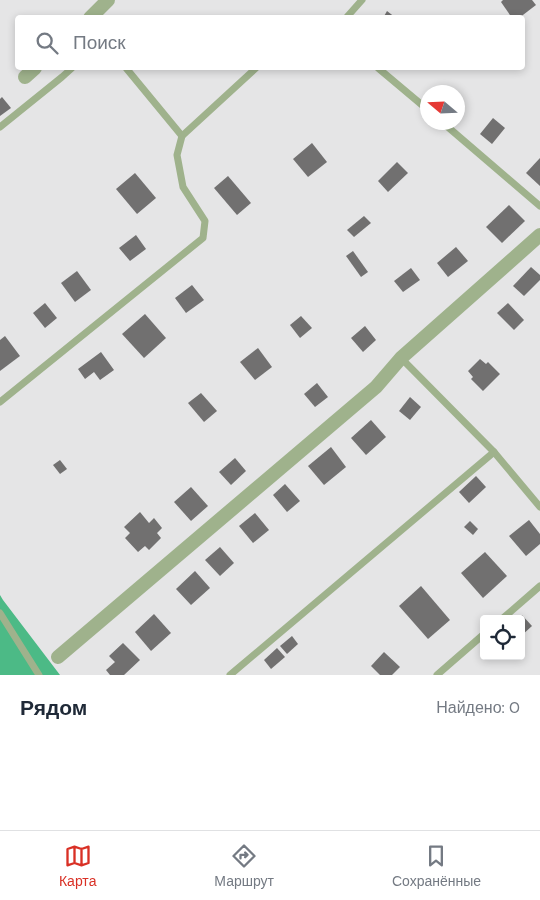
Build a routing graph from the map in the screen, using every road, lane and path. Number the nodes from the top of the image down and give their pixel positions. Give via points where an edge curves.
1 (108, 0) edge
2 (362, 0) edge
3 (93, 15) edge
4 (349, 15) edge
5 (70, 70) edge
6 (128, 70) edge
7 (254, 70) edge
8 (380, 70) edge
9 (420, 103) edge
10 (0, 127) edge
11 (451, 130) edge
12 (182, 136) junction
13 (540, 206) edge
14 (540, 235) edge
15 (401, 358) junction
16 (0, 402) edge
17 (494, 452) junction
18 (540, 508) edge
19 (540, 586) edge
20 (0, 613) edge
21 (507, 615) edge
22 (480, 637) edge
23 (58, 657) dead end
24 (39, 675) edge
25 (230, 675) edge
26 (437, 675) edge

1 - 3 street
2 - 4 lane
5 - 10 lane
6 - 12 lane
7 - 12 lane
8 - 9 lane
11 - 13 lane
12 - 16 lane via 177,155 184,187 205,221 203,238
14 - 15 street
15 - 17 lane
15 - 23 street via 376,387
17 - 18 lane
17 - 25 lane
19 - 21 lane
20 - 24 lane
22 - 26 lane

